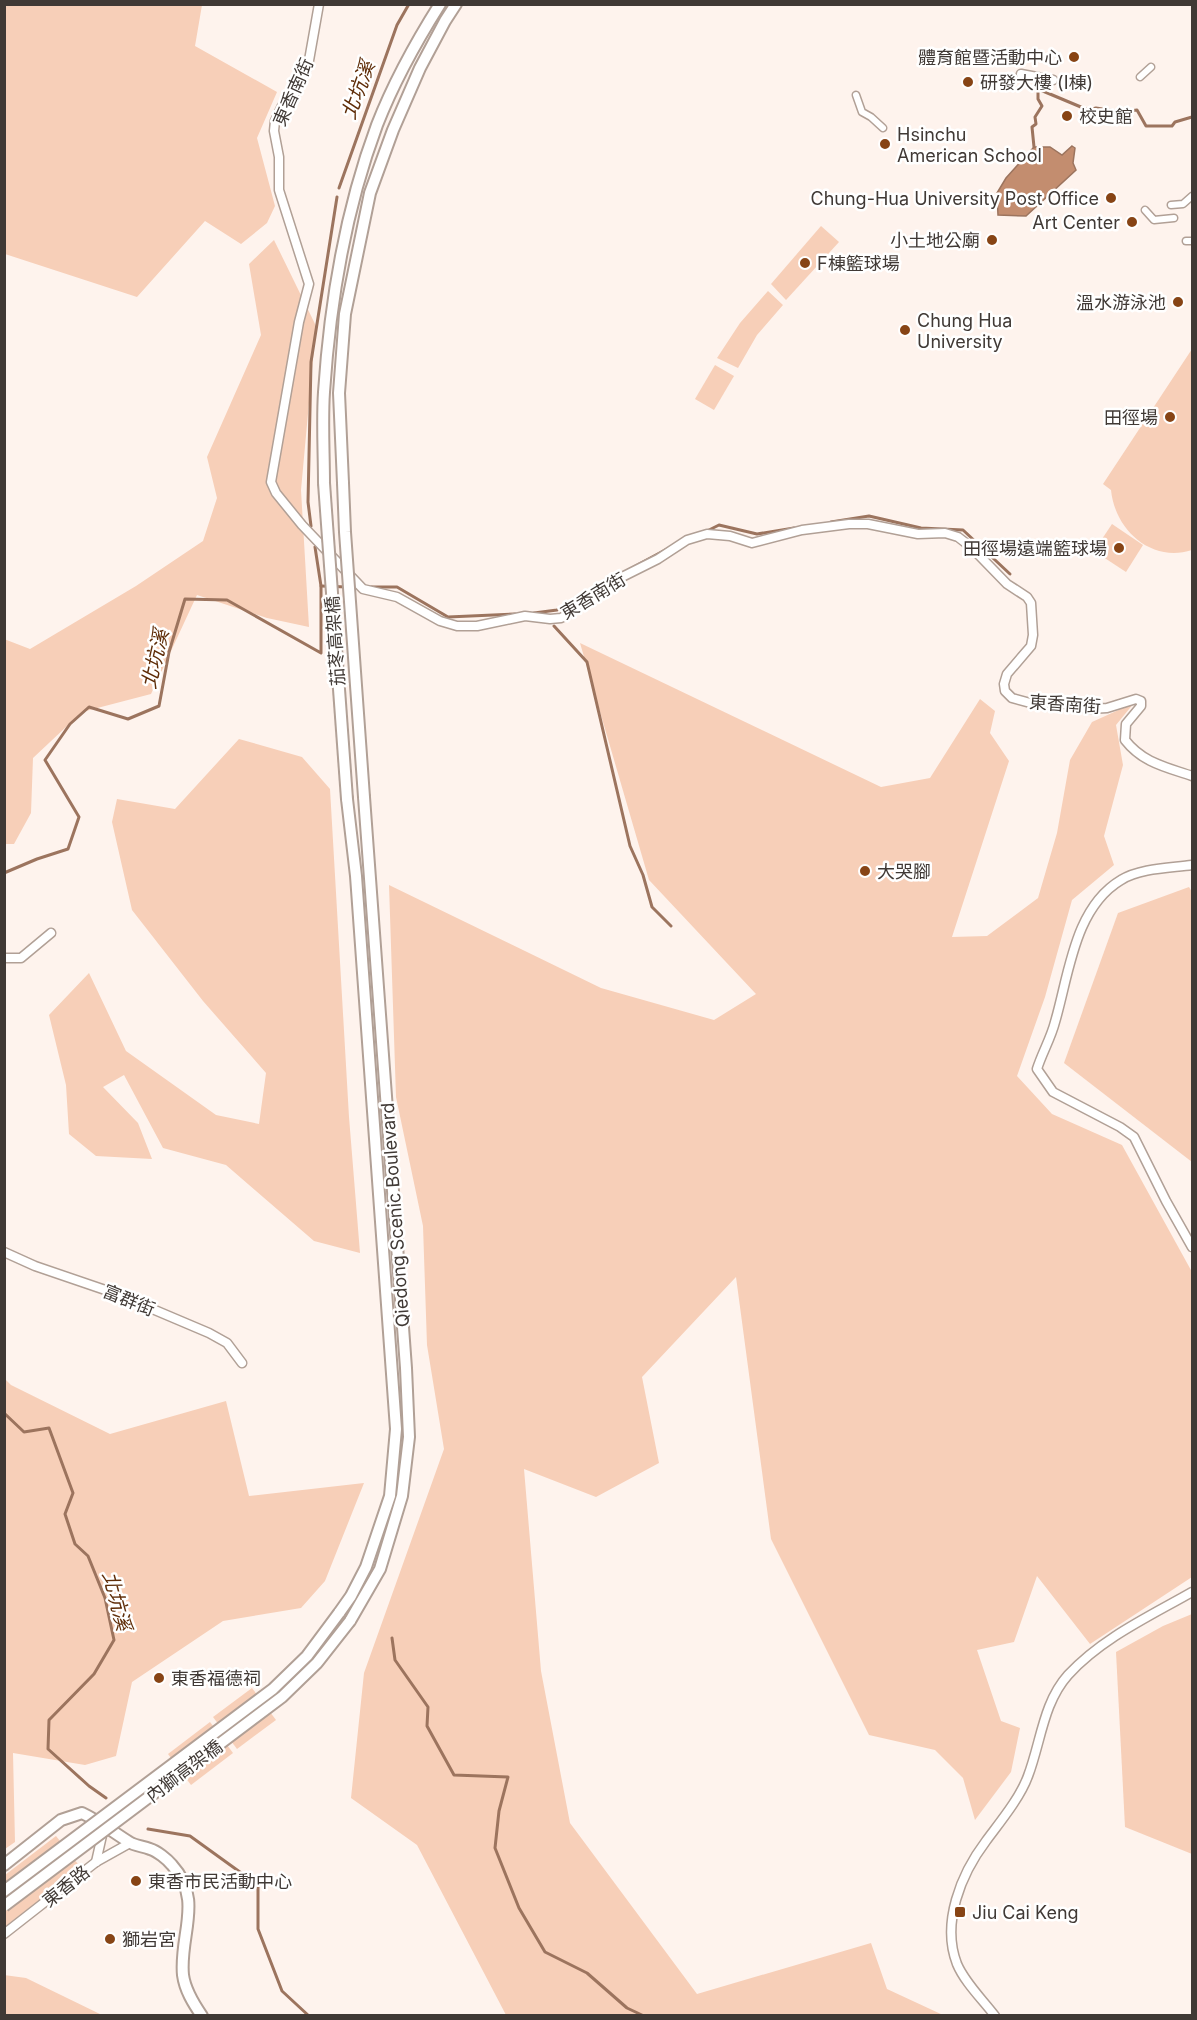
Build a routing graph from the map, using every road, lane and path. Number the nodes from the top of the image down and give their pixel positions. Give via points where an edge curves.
1 (319, 4) edge
2 (440, 4) edge
3 (456, 4) edge
4 (1151, 67) dead end
5 (1021, 74) dead end
6 (1140, 77) dead end
7 (1053, 80) dead end
8 (856, 94) dead end
9 (883, 129) dead end
10 (1192, 196) edge
11 (1170, 205) dead end
12 (1145, 210) dead end
13 (1174, 218) dead end
14 (1192, 776) edge
15 (364, 797) joint
16 (347, 799) joint
17 (1192, 865) edge
18 (51, 933) dead end
19 (4, 958) edge
20 (1192, 1247) edge
21 (4, 1252) edge
22 (242, 1363) dead end
23 (1192, 1592) edge
24 (339, 1613) joint
25 (350, 1621) joint
26 (104, 1824) junction
27 (130, 1843) junction
28 (96, 1862) junction
29 (4, 1864) edge
30 (4, 1891) edge
31 (4, 1906) edge
32 (4, 1934) edge
33 (202, 2016) edge
34 (995, 2016) edge

1 - 14 street, 東香南街 via 308,66 295,92 282,106 274,130 279,190 309,284 271,482 302,525 363,589 397,597 457,626 477,626 514,617 561,618 600,588 687,540 707,534 752,543 802,530 849,524 918,534 945,533 971,547 1031,603 1030,646 1007,674 1004,684 1012,698 1090,709 1136,699 1141,706 1126,724 1125,740 1146,760
2 - 16 street, 茄苳高架橋, bridge via 377,124 357,187 332,302 324,394 324,483
3 - 15 street, 茄苳高架橋, bridge via 420,68 370,193 345,314 339,393
4 - 6 street
5 - 7 street
8 - 9 street via 862,112
10 - 11 street via 1183,204
12 - 13 street via 1154,220
15 - 25 street, Qiedong Scenic Boulevard via 409,1437 402,1497 389,1542 380,1569
16 - 24 street, Qiedong Scenic Boulevard via 356,876 396,1429 390,1496 366,1567
17 - 20 street via 1140,873 1122,879 1104,894 1076,939 1055,1024 1037,1069 1053,1092 1134,1137
18 - 19 street via 21,958
21 - 22 street, 富群街 via 209,1333 227,1343
23 - 34 street via 1111,1638 1067,1676 1045,1718 1028,1777 961,1881 951,1928 954,1951 963,1976
24 - 30 street, 內獅高架橋, bridge via 307,1656 273,1689
25 - 31 street, 內獅高架橋, bridge via 317,1663 282,1697
26 - 27 street
26 - 28 street
26 - 29 street via 82,1813 61,1820
27 - 28 street, 東香路
27 - 33 street via 153,1849 172,1864 184,1883 190,1909 183,1976 190,1998
28 - 32 street, 東香路

